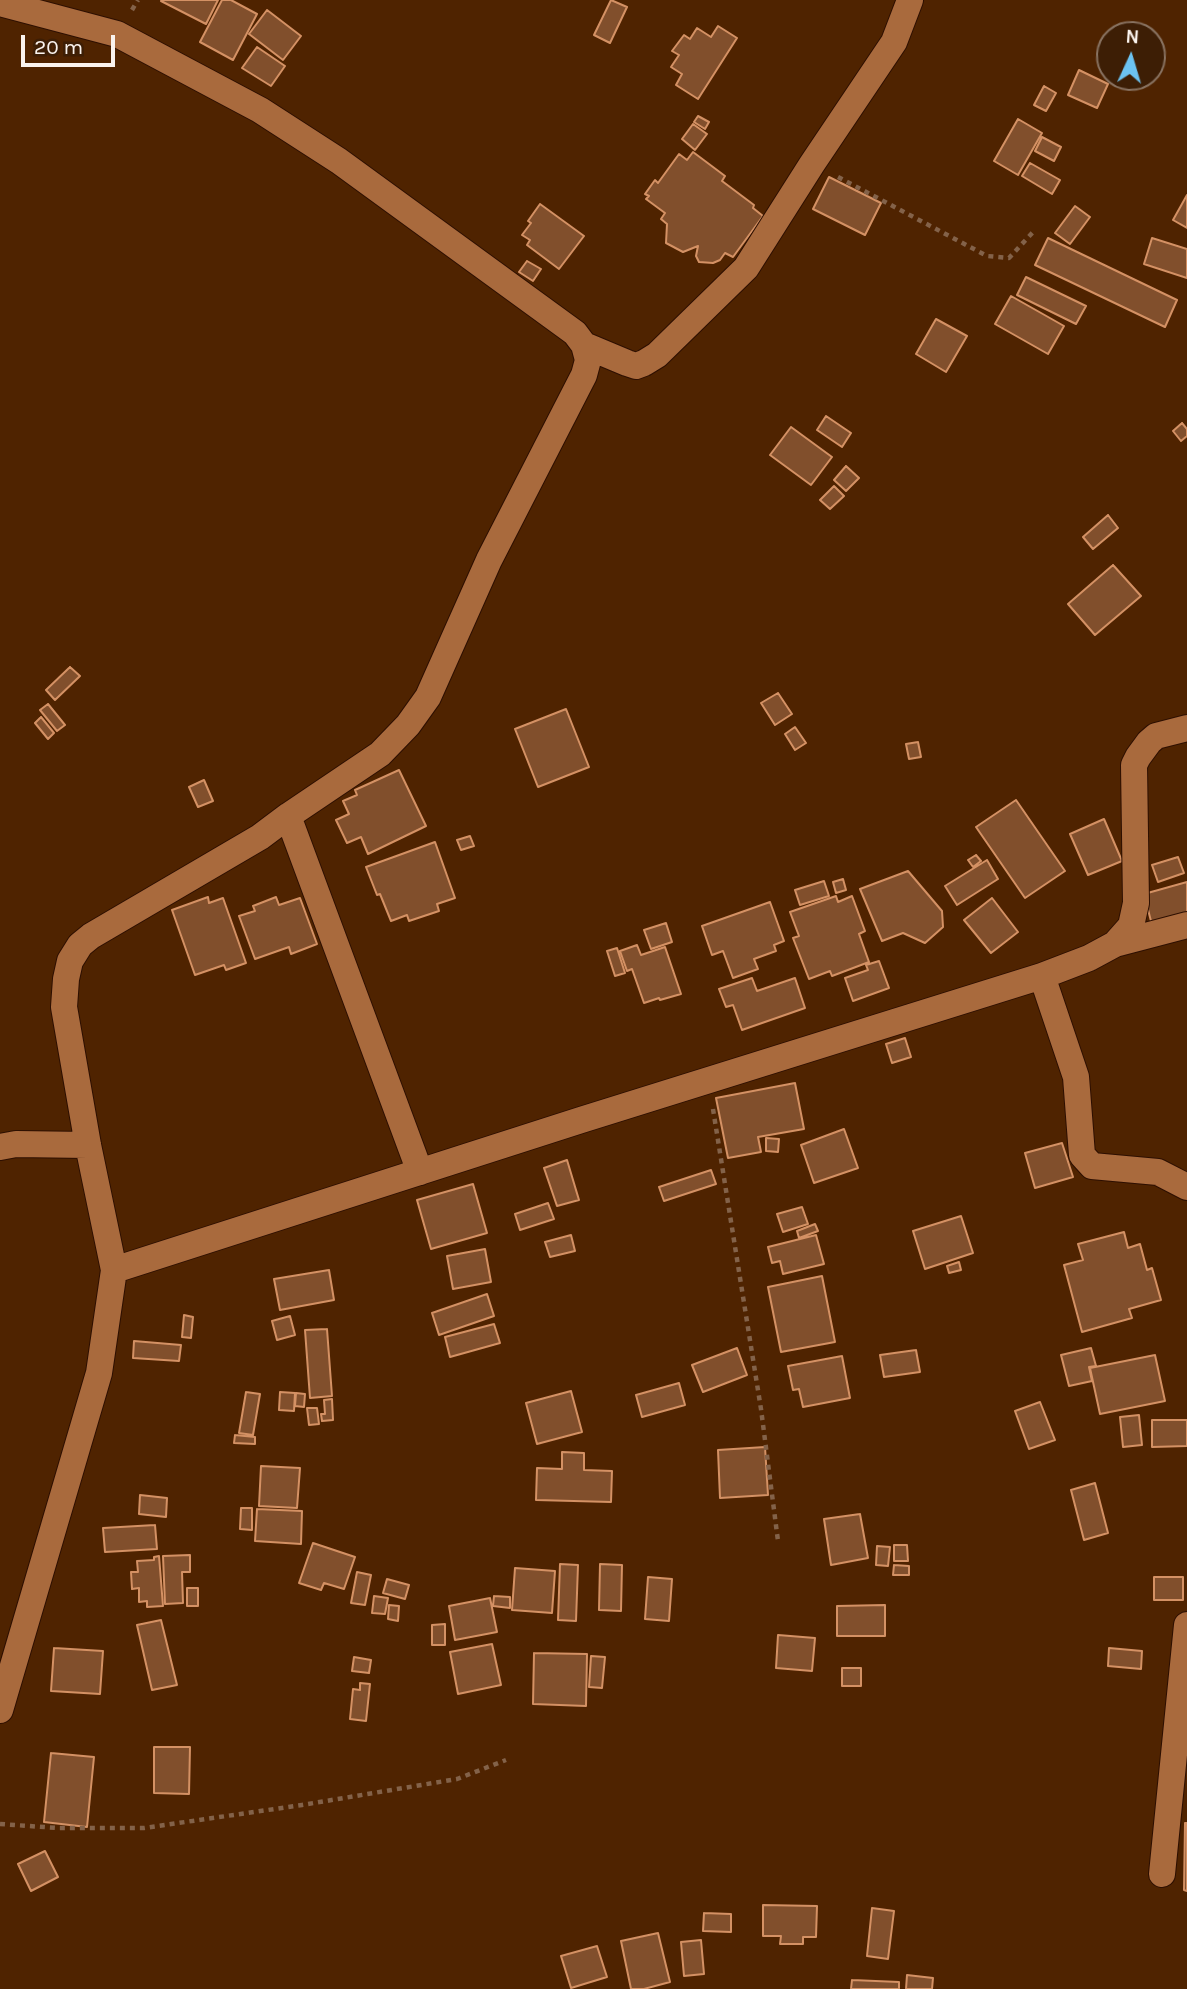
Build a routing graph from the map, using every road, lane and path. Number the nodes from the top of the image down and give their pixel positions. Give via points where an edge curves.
1 (909, 0) edge
2 (0, 3) edge
3 (812, 164) junction
4 (1034, 231) dead end
5 (584, 345) junction
6 (1187, 728) edge
7 (288, 816) junction
8 (1187, 925) edge
9 (1115, 944) junction
10 (1042, 976) junction
11 (709, 1080) junction
12 (88, 1145) junction
13 (0, 1147) edge
14 (421, 1172) junction
15 (1187, 1187) edge
16 (114, 1270) junction
17 (778, 1541) dead end
18 (1187, 1625) edge
19 (0, 1710) edge
20 (506, 1760) dead end
21 (0, 1824) edge
22 (1161, 1874) dead end

1 - 3 street via 894,41
2 - 5 street via 117,34 260,110 350,169 575,332
3 - 4 path via 987,256 1009,258
3 - 5 street via 746,268 657,355 636,366
5 - 7 street via 588,360 584,375 489,560 428,697 380,754
6 - 9 street via 1156,736 1134,765 1136,903 1131,926
7 - 12 street via 92,936 70,961 64,1007
7 - 14 street
8 - 9 street
9 - 10 street
10 - 11 street
10 - 15 street via 1076,1077 1082,1155 1092,1166 1158,1172
11 - 14 street
11 - 17 path
12 - 13 street
12 - 16 street
14 - 16 street
16 - 19 street via 99,1373
18 - 22 street
20 - 21 path via 457,1779 144,1828

